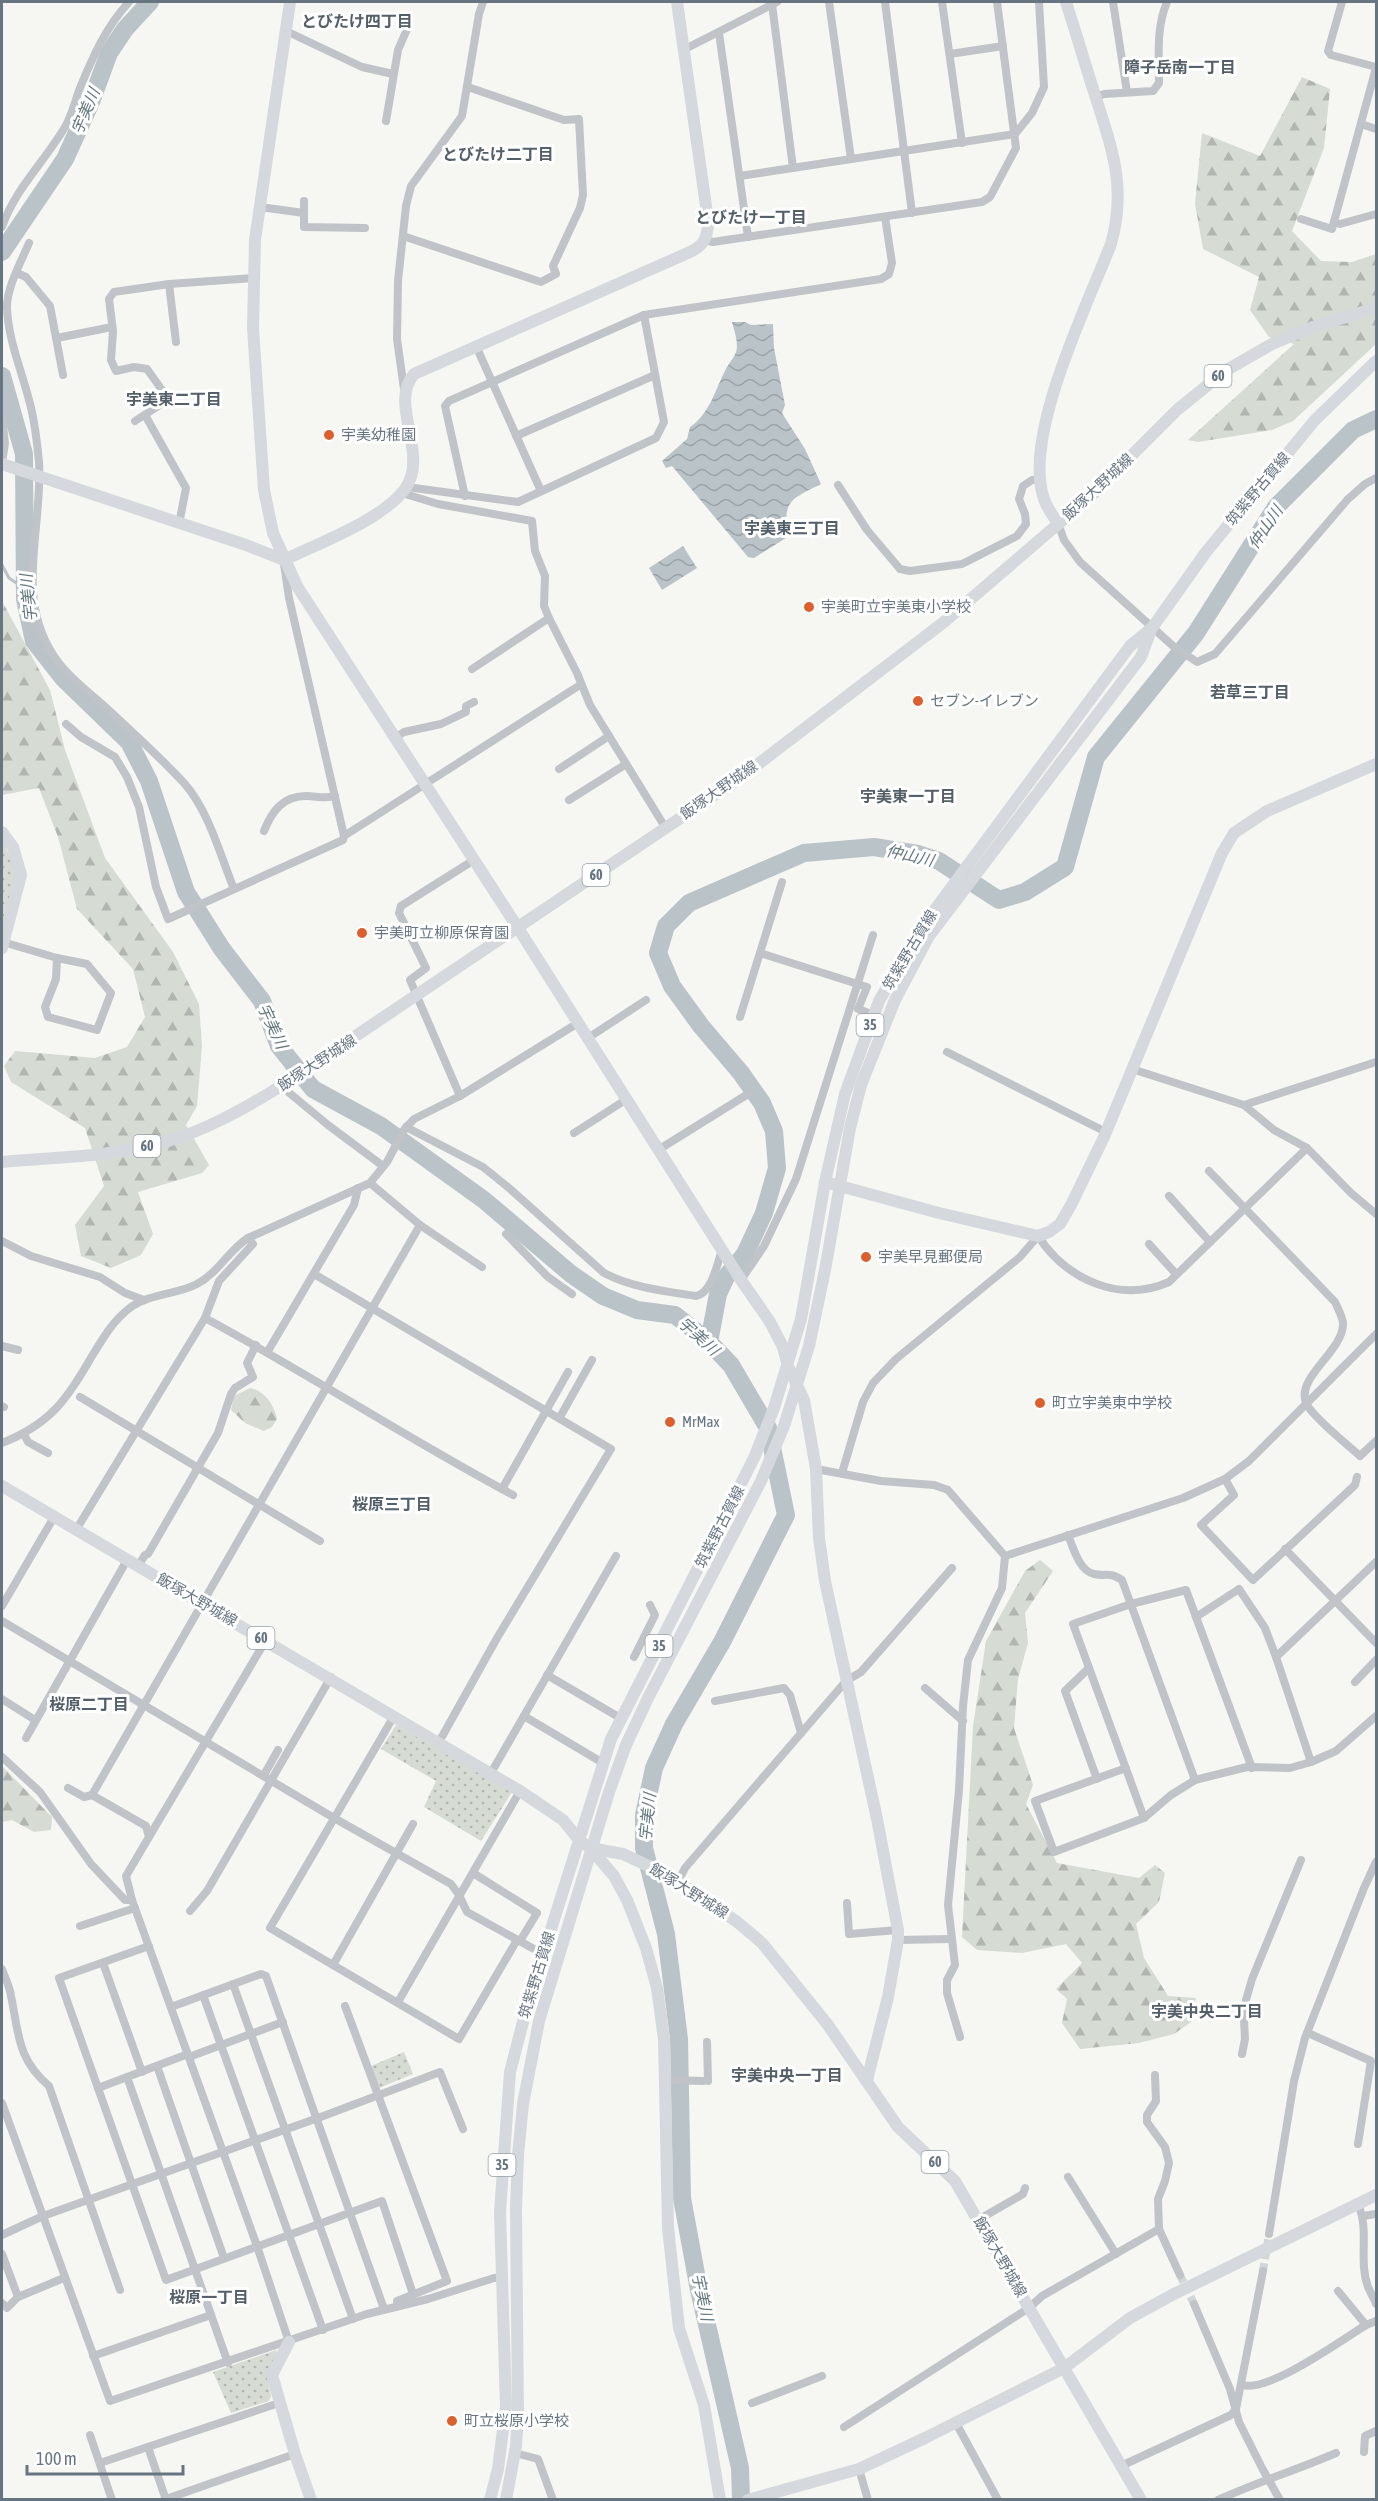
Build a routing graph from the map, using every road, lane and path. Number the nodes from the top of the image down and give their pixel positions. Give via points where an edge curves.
1 (129, 2) edge
2 (290, 2) edge
3 (483, 2) edge
4 (677, 2) edge
5 (829, 2) edge
6 (885, 2) edge
7 (942, 2) edge
8 (997, 2) edge
9 (1039, 2) edge
10 (1066, 2) edge
11 (1113, 2) edge
12 (1167, 2) edge
13 (1342, 2) edge
14 (774, 3) edge
15 (408, 27) dead end
16 (286, 31) junction
17 (719, 33) junction
18 (1003, 46) junction
19 (685, 49) junction
20 (950, 54) junction
21 (1377, 67) edge
22 (393, 74) junction
23 (468, 87) junction
24 (1126, 92) junction
25 (1096, 97) junction
26 (386, 121) dead end
27 (1361, 124) junction
28 (1377, 129) edge
29 (1015, 134) junction
30 (962, 142) junction
31 (905, 151) junction
32 (851, 159) junction
33 (793, 168) junction
34 (740, 176) junction
35 (304, 201) dead end
36 (260, 207) junction
37 (304, 213) junction
38 (912, 213) junction
39 (1377, 214) edge
40 (885, 217) junction
41 (1301, 219) dead end
42 (1334, 222) junction
43 (2, 227) edge
44 (365, 228) dead end
45 (403, 236) junction
46 (748, 237) junction
47 (705, 240) junction
48 (29, 243) dead end
49 (17, 273) junction
50 (254, 278) junction
51 (169, 284) junction
52 (1377, 308) edge
53 (644, 315) junction
54 (112, 327) junction
55 (57, 338) junction
56 (176, 342) dead end
57 (476, 346) junction
58 (1377, 361) edge
59 (63, 375) dead end
60 (656, 375) junction
61 (492, 382) junction
62 (404, 389) junction
63 (145, 415) junction
64 (2, 417) edge
65 (135, 421) dead end
66 (516, 436) junction
67 (3, 464) edge
68 (37, 476) junction
69 (1377, 478) edge
70 (1040, 479) junction
71 (838, 485) dead end
72 (404, 490) junction
73 (541, 491) junction
74 (465, 496) junction
75 (1058, 523) junction
76 (179, 524) junction
77 (284, 560) junction
78 (549, 618) junction
79 (1152, 628) junction
80 (472, 669) dead end
81 (580, 685) junction
82 (474, 702) dead end
83 (66, 724) dead end
84 (609, 736) junction
85 (395, 738) junction
86 (626, 764) junction
87 (1377, 764) edge
88 (559, 769) dead end
89 (425, 785) junction
90 (335, 796) junction
91 (570, 800) dead end
92 (665, 828) junction
93 (264, 831) dead end
94 (2, 832) edge
95 (344, 836) junction
96 (474, 860) junction
97 (782, 882) dead end
98 (957, 888) junction
99 (234, 889) junction
100 (518, 928) junction
101 (873, 935) dead end
102 (2, 945) edge
103 (760, 953) junction
104 (57, 957) junction
105 (856, 982) junction
106 (416, 997) junction
107 (646, 1000) dead end
108 (874, 1015) junction
109 (740, 1017) dead end
110 (578, 1023) junction
111 (588, 1038) junction
112 (947, 1052) dead end
113 (1377, 1062) edge
114 (1132, 1069) junction
115 (284, 1084) junction
116 (748, 1094) dead end
117 (460, 1096) junction
118 (627, 1100) junction
119 (1244, 1105) junction
120 (405, 1128) junction
121 (1106, 1132) junction
122 (574, 1133) dead end
123 (1307, 1148) junction
124 (658, 1150) junction
125 (2, 1162) edge
126 (385, 1164) junction
127 (1209, 1172) dead end
128 (825, 1182) junction
129 (370, 1183) junction
130 (839, 1186) junction
131 (358, 1188) junction
132 (1169, 1196) dead end
133 (1245, 1208) junction
134 (1377, 1214) edge
135 (420, 1225) junction
136 (506, 1234) dead end
137 (1038, 1236) junction
138 (248, 1238) junction
139 (2, 1241) edge
140 (1210, 1242) junction
141 (1149, 1244) dead end
142 (723, 1252) junction
143 (482, 1267) dead end
144 (314, 1274) junction
145 (1176, 1274) junction
146 (741, 1280) junction
147 (572, 1294) dead end
148 (144, 1299) junction
149 (373, 1309) junction
150 (205, 1318) junction
151 (1377, 1334) edge
152 (256, 1345) junction
153 (2, 1346) edge
154 (18, 1350) dead end
155 (268, 1351) junction
156 (592, 1360) dead end
157 (788, 1366) junction
158 (568, 1372) dead end
159 (328, 1386) junction
160 (797, 1386) junction
161 (80, 1397) dead end
162 (1306, 1403) junction
163 (547, 1410) junction
164 (560, 1417) junction
165 (136, 1430) junction
166 (24, 1434) junction
167 (1377, 1441) edge
168 (2, 1443) edge
169 (48, 1453) dead end
170 (199, 1467) junction
171 (816, 1469) junction
172 (842, 1473) junction
173 (1357, 1477) dead end
174 (1225, 1479) junction
175 (2, 1486) edge
176 (502, 1489) junction
177 (513, 1495) dead end
178 (260, 1504) junction
179 (54, 1517) junction
180 (76, 1530) junction
181 (1068, 1535) junction
182 (320, 1541) dead end
183 (1285, 1549) junction
184 (616, 1556) dead end
185 (1005, 1556) junction
186 (1377, 1562) edge
187 (133, 1563) junction
188 (952, 1568) dead end
189 (1336, 1601) junction
190 (202, 1604) junction
191 (1131, 1604) junction
192 (650, 1605) dead end
193 (2, 1606) edge
194 (1196, 1617) junction
195 (2, 1621) edge
196 (266, 1640) junction
197 (1377, 1643) edge
198 (1276, 1657) junction
199 (652, 1660) junction
200 (1377, 1660) edge
201 (69, 1662) junction
202 (1089, 1668) junction
203 (547, 1675) junction
204 (331, 1677) junction
205 (846, 1681) junction
206 (1355, 1682) dead end
207 (925, 1688) dead end
208 (2, 1699) edge
209 (715, 1701) dead end
210 (144, 1705) junction
211 (394, 1716) junction
212 (524, 1716) junction
213 (1377, 1716) edge
214 (622, 1719) junction
215 (35, 1720) junction
216 (963, 1721) junction
217 (801, 1733) junction
218 (26, 1738) dead end
219 (206, 1742) junction
220 (439, 1742) junction
221 (278, 1750) dead end
222 (2, 1757) edge
223 (1311, 1762) junction
224 (603, 1763) junction
225 (1126, 1768) junction
226 (1252, 1768) junction
227 (491, 1773) junction
228 (268, 1778) junction
229 (1097, 1779) junction
230 (1195, 1780) junction
231 (68, 1788) dead end
232 (520, 1791) junction
233 (92, 1795) junction
234 (334, 1818) junction
235 (1144, 1818) junction
236 (413, 1824) dead end
237 (149, 1837) junction
238 (579, 1840) junction
239 (590, 1848) junction
240 (397, 1853) junction
241 (1301, 1860) dead end
242 (1377, 1862) edge
243 (472, 1873) junction
244 (673, 1879) junction
245 (459, 1895) junction
246 (848, 1903) dead end
247 (134, 1904) junction
248 (190, 1911) dead end
249 (80, 1926) dead end
250 (898, 1935) junction
251 (952, 1939) junction
252 (518, 1940) junction
253 (149, 1946) junction
254 (543, 1954) junction
255 (103, 1963) junction
256 (333, 1965) junction
257 (2, 1969) edge
258 (233, 1984) junction
259 (203, 1995) junction
260 (398, 2002) junction
261 (345, 2006) dead end
262 (171, 2007) junction
263 (283, 2022) junction
264 (1308, 2033) junction
265 (251, 2034) junction
266 (960, 2037) dead end
267 (707, 2042) dead end
268 (221, 2045) junction
269 (1242, 2054) dead end
270 (188, 2055) junction
271 (157, 2066) junction
272 (142, 2072) junction
273 (1155, 2075) dead end
274 (127, 2077) junction
275 (669, 2080) junction
276 (867, 2080) junction
277 (98, 2088) junction
278 (378, 2096) junction
279 (2, 2103) edge
280 (318, 2118) junction
281 (463, 2129) dead end
282 (285, 2130) junction
283 (256, 2140) junction
284 (1359, 2144) dead end
285 (224, 2152) junction
286 (191, 2164) junction
287 (162, 2174) junction
288 (1068, 2177) dead end
289 (132, 2185) junction
290 (1025, 2187) dead end
291 (1377, 2195) edge
292 (88, 2200) junction
293 (1358, 2204) junction
294 (350, 2212) junction
295 (1377, 2214) edge
296 (42, 2216) junction
297 (1364, 2216) junction
298 (978, 2220) junction
299 (319, 2223) junction
300 (1159, 2229) junction
301 (289, 2234) junction
302 (1269, 2234) tunnel mouth
303 (2, 2235) edge
304 (257, 2246) junction
305 (2, 2254) edge
306 (1116, 2254) junction
307 (224, 2258) junction
308 (195, 2268) junction
309 (1263, 2271) tunnel mouth
310 (1180, 2275) tunnel mouth
311 (502, 2277) junction
312 (64, 2278) junction
313 (120, 2290) dead end
314 (1338, 2291) dead end
315 (413, 2294) junction
316 (18, 2297) junction
317 (2, 2303) edge
318 (1194, 2304) tunnel mouth
319 (1377, 2304) edge
320 (398, 2306) junction
321 (1029, 2308) junction
322 (384, 2309) junction
323 (211, 2315) junction
324 (352, 2319) junction
325 (1377, 2321) edge
326 (1366, 2325) junction
327 (323, 2330) junction
328 (289, 2342) junction
329 (93, 2356) junction
330 (228, 2363) junction
331 (1064, 2368) junction
332 (822, 2376) dead end
333 (1242, 2385) junction
334 (279, 2403) junction
335 (752, 2403) dead end
336 (1236, 2409) junction
337 (956, 2423) junction
338 (844, 2427) dead end
339 (1377, 2431) edge
340 (90, 2435) dead end
341 (148, 2447) junction
342 (1364, 2452) dead end
343 (515, 2453) junction
344 (1336, 2453) dead end
345 (295, 2454) junction
346 (100, 2463) junction
347 (1121, 2466) junction
348 (859, 2469) junction
349 (1269, 2477) junction
350 (549, 2488) junction
351 (754, 2498) edge
352 (112, 2499) edge
353 (166, 2499) edge
354 (311, 2499) edge
355 (490, 2499) edge
356 (506, 2499) edge
357 (543, 2499) edge
358 (553, 2499) edge
359 (720, 2499) edge
360 (868, 2499) edge
361 (998, 2499) edge
362 (1141, 2499) edge
363 (1218, 2499) edge
364 (1280, 2499) edge

1 - 43 street via 100,41 66,125 23,185
2 - 16 main road
3 - 23 street
4 - 19 main road
5 - 32 street
6 - 31 street
7 - 20 street
8 - 18 street
9 - 29 street via 1044,87 1032,113
10 - 25 main road
11 - 24 street
12 - 24 street via 1158,35 1159,83 1152,91
13 - 21 street via 1330,55
14 - 17 street
14 - 33 street
15 - 22 street
16 - 22 street via 362,67
16 - 36 main road
17 - 19 street
17 - 34 street
18 - 20 street
18 - 29 street
19 - 47 main road via 708,220
20 - 30 street
21 - 27 street
22 - 26 street
23 - 45 street via 462,116 411,186
23 - 45 street via 564,120 579,119 583,195 553,266 556,274 541,282
24 - 25 street
25 - 70 main road via 1115,158 1119,194 1116,220 1111,244 1074,336 1045,424
27 - 28 street
27 - 42 street
29 - 30 street
29 - 38 street via 1016,148 990,198
30 - 31 street
31 - 32 street
31 - 38 street
32 - 33 street
33 - 34 street
34 - 46 street
35 - 37 street
36 - 37 street
36 - 50 main road
37 - 44 street via 304,227
38 - 40 street
39 - 42 street via 1340,224
40 - 46 street
40 - 53 street via 892,263 889,274 881,279
41 - 42 street via 1332,229
45 - 62 street via 397,339
46 - 47 street
47 - 57 main road via 690,252
48 - 49 street
49 - 55 street via 26,277 50,306
49 - 68 street via 7,304 8,321 34,420
50 - 51 street
50 - 77 main road via 253,328 264,490 273,533
51 - 54 street via 114,292 109,300
51 - 56 street
52 - 75 main road, 飯塚大野城線 / 60 via 1313,327 1272,344 1225,371 1177,410 1092,495
53 - 60 street
53 - 61 street
54 - 55 street
54 - 63 street via 111,360 116,371 147,369 167,397
55 - 59 street
57 - 61 street
57 - 62 main road via 414,374
58 - 79 main road, 筑紫野古賀線 / 35 via 1315,420 1206,552
60 - 66 street
60 - 73 street via 664,422 656,438
61 - 66 street
61 - 74 street via 445,406
62 - 72 main road via 414,458
63 - 65 street
63 - 76 street via 186,488
64 - 67 street
66 - 73 street
67 - 68 main road
68 - 76 main road
68 - 99 street via 33,608 43,638 67,671 194,796
69 - 79 street via 1348,499 1215,654 1197,662
70 - 71 street via 1023,486 1018,499 1026,524 1017,536 962,564 910,571 900,569 867,530
70 - 75 main road via 1043,498
72 - 74 street
72 - 77 main road via 387,508
72 - 78 street via 438,504 532,521 535,551 545,576 544,606
73 - 74 street via 518,502
75 - 79 street via 1064,540 1080,562
75 - 92 main road, 飯塚大野城線 / 60 via 944,622 740,778
76 - 77 main road
77 - 85 main road
77 - 90 street via 289,598
78 - 80 street
78 - 81 street
79 - 98 main road, 筑紫野古賀線 / 35 via 1141,657
81 - 84 street
81 - 89 street
82 - 85 street via 466,706 466,712 441,724 404,732
83 - 99 street via 115,758 127,777 139,807 156,888 168,919
84 - 86 street
84 - 88 street
85 - 89 main road
86 - 91 street
86 - 92 street
87 - 114 main road via 1267,811 1234,833 1222,853
89 - 95 street
89 - 96 main road
90 - 93 street via 284,801 270,815
90 - 95 street
92 - 100 main road, 飯塚大野城線 / 60
94 - 102 main road via 13,847 21,875
95 - 99 street via 343,840
96 - 100 main road
96 - 106 street via 401,906 399,913 426,968 410,980
97 - 103 street
98 - 108 main road, 筑紫野古賀線 / 35 via 922,927
98 - 130 main road, 筑紫野古賀線 / 35 via 875,1044 861,1085
100 - 106 main road, 飯塚大野城線 / 60
100 - 110 main road
101 - 105 street
102 - 104 street
103 - 105 street
103 - 109 street
104 - 104 street via 56,979 45,1007 48,1017 97,1030 111,993 87,964
105 - 108 street via 867,987 858,1009
105 - 146 street via 796,1179 764,1246
106 - 115 main road, 飯塚大野城線 / 60
106 - 117 street
107 - 111 street
108 - 128 main road, 筑紫野古賀線 / 35 via 845,1094
110 - 111 main road
110 - 117 street
111 - 118 main road
112 - 121 street
113 - 119 street
114 - 119 street
114 - 121 main road
115 - 125 main road, 飯塚大野城線 / 60 via 249,1106 160,1143
115 - 126 street via 328,1125
116 - 124 street
117 - 120 street via 414,1119
118 - 122 street
118 - 124 main road
119 - 123 street via 1274,1130
120 - 126 street
120 - 142 street via 483,1167 571,1250 621,1282 696,1296 705,1293
121 - 137 main road via 1060,1224
123 - 133 street
123 - 134 street
124 - 142 main road
126 - 129 street
127 - 133 street
128 - 130 main road
128 - 157 main road, 筑紫野古賀線 / 35 via 801,1319
129 - 131 street
129 - 135 street
130 - 137 main road
130 - 160 main road, 筑紫野古賀線 / 35 via 821,1292
131 - 138 street
131 - 144 street via 354,1205
132 - 140 street
133 - 140 street
133 - 162 street via 1335,1302 1343,1323 1337,1345 1305,1390
135 - 143 street
135 - 149 street
136 - 147 street via 541,1271
137 - 145 street via 1048,1252 1080,1278 1106,1288 1130,1291 1156,1287
137 - 172 street via 1020,1257 896,1359 873,1383 862,1402
138 - 148 street via 199,1283
138 - 150 street via 253,1244 219,1281
139 - 148 street via 31,1256 100,1277 125,1293
140 - 145 street
141 - 145 street
142 - 146 main road
144 - 149 street
144 - 155 street
146 - 157 main road via 770,1322
148 - 166 street via 126,1310 107,1332 63,1402
149 - 159 street
149 - 163 street
150 - 152 street
150 - 165 street
151 - 162 street
152 - 155 street
152 - 170 street via 247,1363 254,1377 231,1394 218,1433
153 - 154 street
155 - 159 street
156 - 164 street
157 - 160 main road
157 - 199 main road, 筑紫野古賀線 / 35 via 754,1458
158 - 163 street
159 - 176 street
159 - 178 street
160 - 171 main road via 804,1400
160 - 239 main road, 筑紫野古賀線 / 35 via 761,1481 626,1745
161 - 165 street
162 - 167 street via 1360,1456
162 - 174 street via 1249,1461
163 - 164 street
163 - 176 street
164 - 220 street via 611,1449
165 - 170 street
165 - 180 street
166 - 168 street
166 - 169 street via 28,1442
170 - 178 street
170 - 187 street via 148,1554
171 - 172 street
171 - 205 main road via 819,1538
172 - 185 street via 948,1490
173 - 183 street via 1354,1485
174 - 181 street via 1183,1498
174 - 183 street via 1234,1495 1201,1525 1252,1580
175 - 179 main road, 飯塚大野城線 / 60
176 - 177 street
178 - 182 street
178 - 190 street
179 - 180 main road, 飯塚大野城線 / 60
179 - 193 street
180 - 187 main road, 飯塚大野城線 / 60
181 - 185 street
181 - 191 street via 1083,1567 1093,1574 1110,1573 1122,1580
183 - 189 street
184 - 203 street
185 - 216 street via 1002,1588 968,1660
186 - 189 street
187 - 190 main road, 飯塚大野城線 / 60
187 - 201 street
188 - 205 street via 861,1672
189 - 197 street
189 - 198 street
190 - 196 main road, 飯塚大野城線 / 60
190 - 210 street
191 - 194 street via 1185,1590
191 - 202 street via 1073,1624
191 - 230 street
192 - 199 street via 655,1615 635,1654
194 - 198 street via 1239,1589 1265,1628
194 - 226 street
195 - 201 street
196 - 204 main road, 飯塚大野城線 / 60
196 - 219 street
198 - 223 street
199 - 214 main road, 筑紫野古賀線 / 35
200 - 206 street
201 - 210 street
201 - 215 street
202 - 225 street
202 - 229 street via 1065,1691
203 - 212 street
203 - 214 street
204 - 211 main road, 飯塚大野城線 / 60
204 - 228 street
205 - 217 street
205 - 250 main road
207 - 216 street
208 - 215 street
209 - 217 street via 784,1689 790,1695
210 - 219 street
210 - 233 street
211 - 220 main road, 飯塚大野城線 / 60
211 - 234 street
212 - 224 street
212 - 227 street
213 - 223 street via 1336,1751
214 - 224 main road, 筑紫野古賀線 / 35
215 - 218 street
216 - 251 street via 948,1905
217 - 244 street
219 - 228 street
219 - 237 street
220 - 227 main road, 飯塚大野城線 / 60
221 - 228 street
222 - 247 street via 40,1792 102,1877
223 - 226 street via 1290,1768
224 - 238 main road, 筑紫野古賀線 / 35
225 - 229 street
225 - 235 street
226 - 230 street
227 - 232 main road, 飯塚大野城線 / 60
228 - 234 street
228 - 248 street via 207,1891
229 - 235 street via 1035,1801 1054,1852
230 - 235 street
231 - 233 street via 84,1797
232 - 238 main road, 飯塚大野城線 / 60 via 563,1820
232 - 243 street
233 - 237 street via 146,1827
234 - 240 street
234 - 256 street via 270,1928
236 - 240 street
237 - 247 street via 126,1876
238 - 239 main road, 飯塚大野城線 / 60
238 - 254 main road, 筑紫野古賀線 / 35
239 - 244 main road, 飯塚大野城線 / 60 via 623,1854
239 - 275 main road via 614,1876 646,1948 657,1988
239 - 343 main road, 筑紫野古賀線 / 35 via 539,2021 524,2104 516,2208 519,2390
240 - 245 street via 451,1884
240 - 256 street
241 - 269 street via 1252,1978 1246,2000
242 - 264 street
243 - 245 street
243 - 252 street via 537,1913
244 - 276 main road, 飯塚大野城線 / 60 via 762,1943
245 - 252 street via 467,1912
245 - 260 street
246 - 250 street via 849,1934
247 - 249 street
247 - 253 street
250 - 251 street
250 - 276 main road via 888,1997
251 - 266 street via 955,1965 947,1980 947,1994
252 - 254 street
252 - 260 street via 459,2039
253 - 255 street
253 - 262 street
254 - 311 main road, 筑紫野古賀線 / 35 via 506,2072 500,2212
255 - 272 street
255 - 277 street via 59,1978
256 - 260 street
257 - 292 street via 11,1995 17,2037 26,2061 49,2086
258 - 259 street
258 - 263 street via 261,1974 266,1976
258 - 265 street
259 - 262 street
259 - 268 street
261 - 278 street
262 - 270 street
263 - 265 street
263 - 280 street
264 - 284 street via 1371,2061
264 - 302 street via 1294,2081
265 - 268 street
265 - 282 street
267 - 275 street via 705,2081
268 - 270 street
268 - 283 street
270 - 271 street
270 - 285 street
271 - 272 street
271 - 286 street
272 - 274 street
273 - 300 street via 1156,2101 1147,2122 1165,2147 1169,2163 1158,2199
274 - 277 street
274 - 287 street
275 - 359 main road via 668,2228 679,2328 704,2405
276 - 298 main road, 飯塚大野城線 / 60 via 898,2127 955,2181
277 - 289 street
278 - 280 street
278 - 281 street via 440,2072
278 - 315 street via 447,2281
279 - 296 street
280 - 282 street
280 - 294 street
282 - 283 street
282 - 299 street
283 - 285 street
283 - 301 street
285 - 286 street
285 - 304 street
286 - 287 street
286 - 307 street
287 - 289 street
287 - 308 street
288 - 306 street
289 - 292 street
289 - 308 street via 166,2280
290 - 298 street via 1023,2194
291 - 293 main road
292 - 296 street
292 - 313 street
293 - 297 street
293 - 331 main road via 1130,2318
294 - 299 street
294 - 315 street via 382,2201
294 - 322 street
295 - 297 street
296 - 303 street
296 - 312 street
297 - 319 street via 1367,2286
298 - 321 main road, 飯塚大野城線 / 60
299 - 301 street
299 - 324 street
300 - 306 street
300 - 310 street
301 - 304 street
301 - 327 street
304 - 307 street
304 - 328 street
305 - 316 street
306 - 321 street via 1042,2296
307 - 308 street
308 - 323 street
309 - 333 street
311 - 320 street
311 - 355 main road, 筑紫野古賀線 / 35 via 506,2406
312 - 316 street
312 - 329 street
314 - 326 street
315 - 320 street via 397,2301
316 - 317 street via 7,2308
318 - 336 street
320 - 322 street
321 - 331 main road, 飯塚大野城線 / 60
321 - 338 street
322 - 324 street
323 - 329 street
323 - 330 street
324 - 327 street
325 - 326 street
326 - 333 street via 1300,2367 1257,2385
327 - 328 street
328 - 330 street
328 - 334 main road via 272,2375
329 - 330 street via 110,2401
331 - 337 main road
331 - 347 main road, 飯塚大野城線 / 60
332 - 335 street
333 - 336 street
334 - 341 street
334 - 345 main road
336 - 347 street via 1231,2415
336 - 349 street
337 - 348 main road
337 - 361 street
339 - 342 street via 1365,2436
340 - 346 street
341 - 346 street
341 - 353 street
343 - 350 street via 538,2459
343 - 356 main road, 筑紫野古賀線 / 35
344 - 349 street via 1296,2471
345 - 353 street
345 - 354 main road
346 - 352 street
347 - 362 main road, 飯塚大野城線 / 60
348 - 351 main road
348 - 360 street
349 - 363 street
349 - 364 street
350 - 357 street
350 - 358 street

